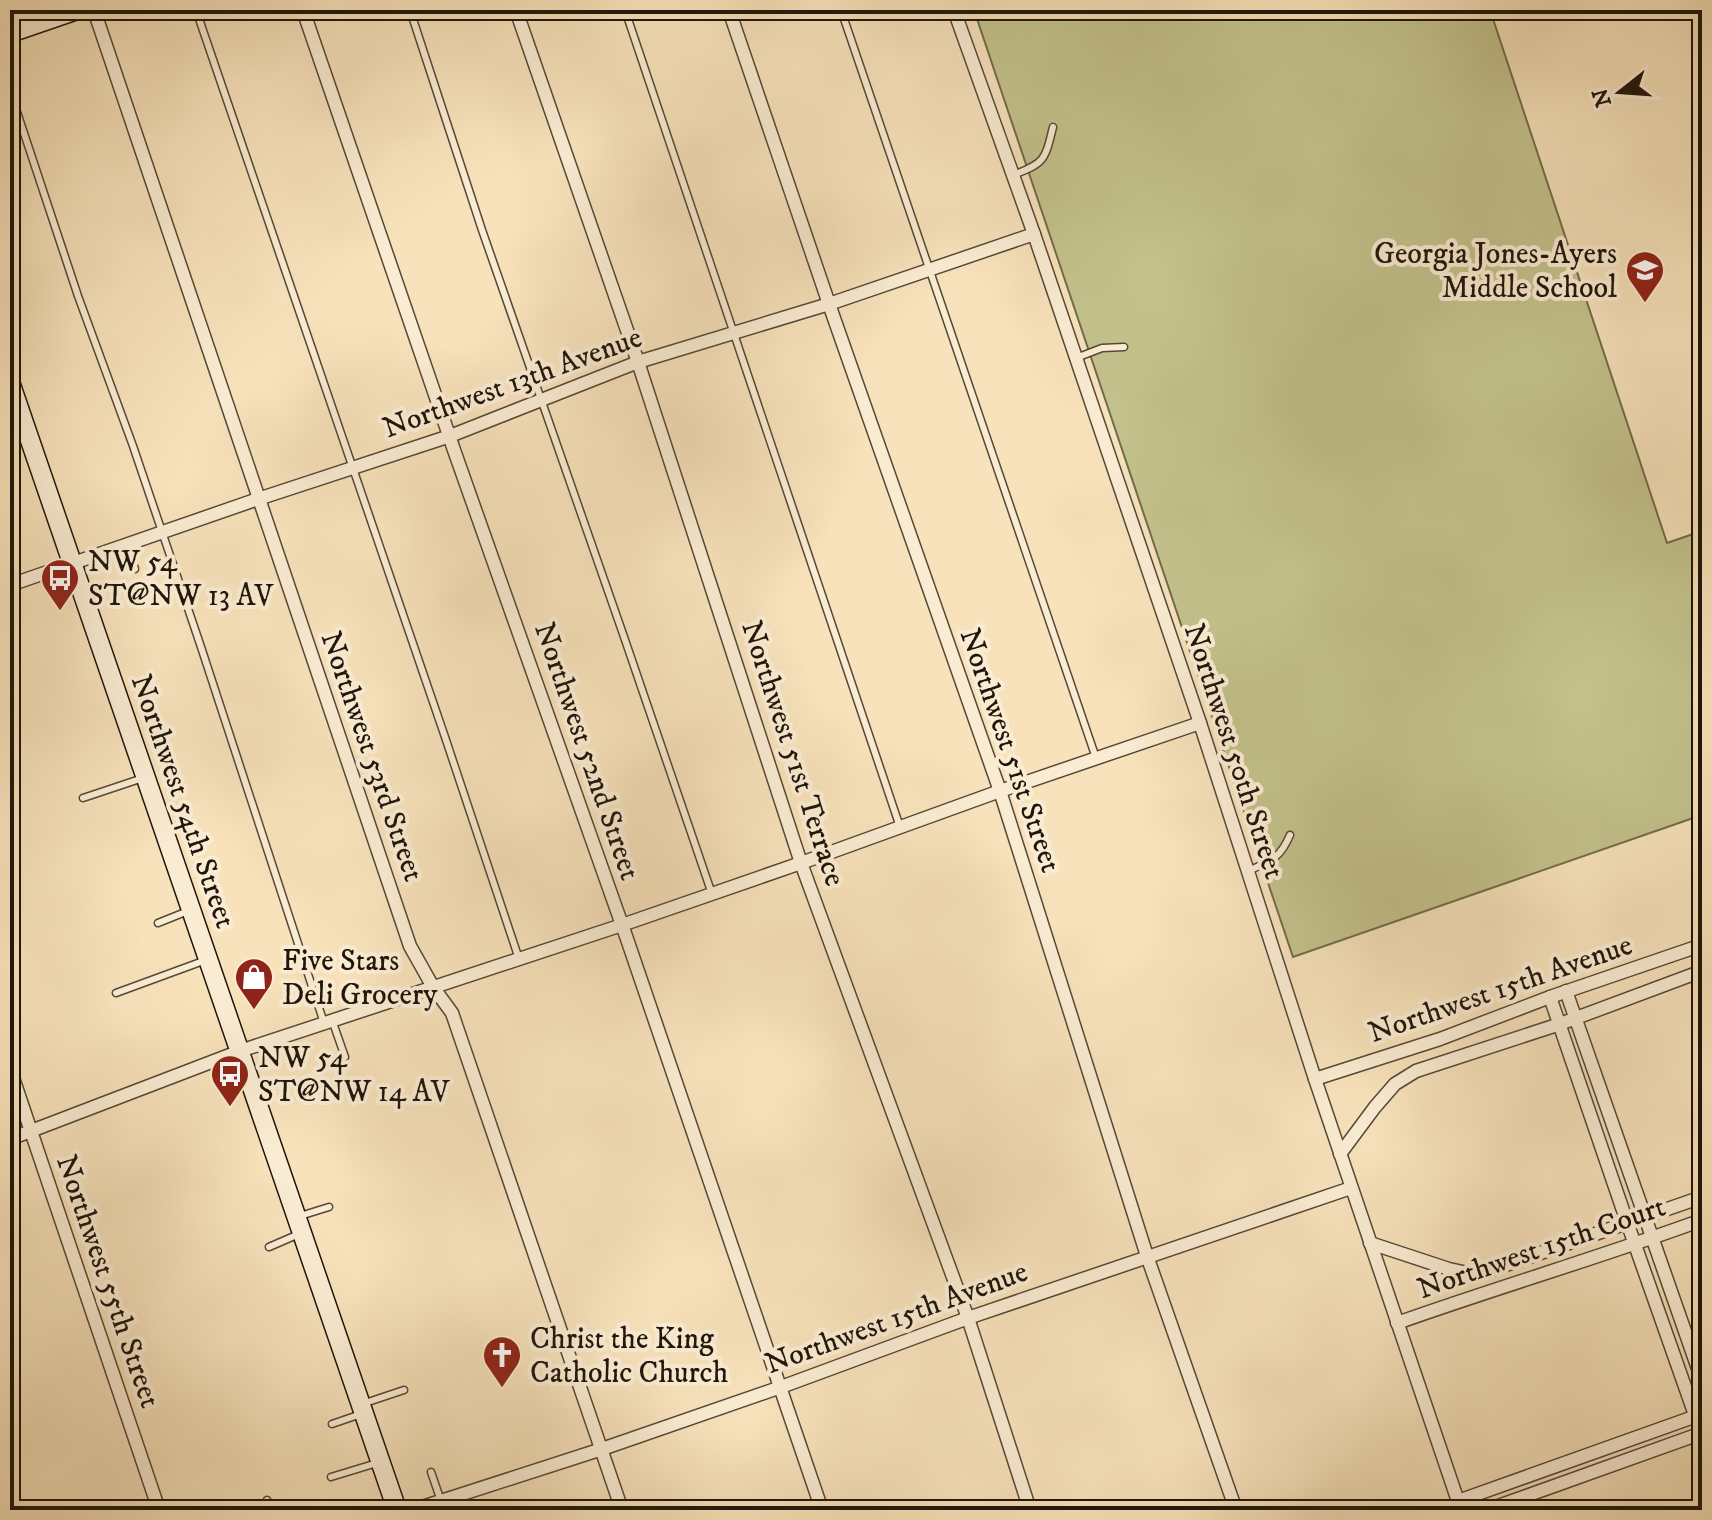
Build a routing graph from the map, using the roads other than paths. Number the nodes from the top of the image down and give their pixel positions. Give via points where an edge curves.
1 (77, 10) edge
2 (94, 10) edge
3 (196, 10) edge
4 (303, 10) edge
5 (410, 10) edge
6 (516, 10) edge
7 (625, 10) edge
8 (729, 10) edge
9 (841, 10) edge
10 (954, 10) edge
11 (10, 33) edge
12 (10, 91) edge
13 (1053, 127) dead end
14 (1013, 175) junction
15 (1034, 234) junction
16 (930, 270) junction
17 (829, 304) junction
18 (733, 333) junction
19 (1124, 347) dead end
20 (1076, 358) junction
21 (638, 362) junction
22 (10, 382) edge
23 (542, 400) junction
24 (19, 435) edge
25 (450, 436) junction
26 (352, 468) junction
27 (258, 499) junction
28 (161, 532) junction
29 (127, 544) junction
30 (72, 562) junction
31 (135, 569) dead end
32 (10, 585) edge
33 (1200, 723) junction
34 (1096, 758) junction
35 (146, 777) junction
36 (1000, 791) junction
37 (83, 798) dead end
38 (900, 827) junction
39 (1290, 835) dead end
40 (801, 863) junction
41 (1248, 871) junction
42 (712, 894) junction
43 (192, 910) junction
44 (158, 923) dead end
45 (622, 925) junction
46 (1702, 945) edge
47 (519, 959) junction
48 (208, 960) junction
49 (1654, 961) junction
50 (1702, 971) edge
51 (1662, 985) junction
52 (433, 987) junction
53 (1566, 991) junction
54 (116, 993) dead end
55 (1550, 997) junction
56 (1577, 1018) junction
57 (328, 1022) junction
58 (1560, 1024) junction
59 (1413, 1047) junction
60 (240, 1051) junction
61 (345, 1057) dead end
62 (10, 1069) edge
63 (1420, 1070) junction
64 (1315, 1079) junction
65 (1610, 1118) junction
66 (1594, 1124) junction
67 (31, 1131) junction
68 (10, 1139) edge
69 (1340, 1154) junction
70 (1351, 1188) junction
71 (1702, 1197) edge
72 (329, 1207) dead end
73 (1644, 1217) junction
74 (1702, 1220) edge
75 (1627, 1222) junction
76 (300, 1225) junction
77 (1652, 1238) junction
78 (1370, 1243) junction
79 (1635, 1244) junction
80 (269, 1247) dead end
81 (1147, 1256) junction
82 (1477, 1275) junction
83 (1481, 1294) junction
84 (968, 1318) junction
85 (1397, 1323) junction
86 (1702, 1380) edge
87 (781, 1387) junction
88 (404, 1390) dead end
89 (363, 1408) junction
90 (1699, 1415) edge
91 (332, 1424) dead end
92 (1702, 1434) edge
93 (602, 1449) junction
94 (1581, 1457) junction
95 (381, 1462) junction
96 (431, 1472) dead end
97 (1587, 1474) junction
98 (331, 1477) dead end
99 (267, 1500) dead end
100 (441, 1501) junction
101 (1460, 1506) edge
102 (159, 1510) edge
103 (270, 1510) edge
104 (397, 1510) edge
105 (413, 1510) edge
106 (622, 1510) edge
107 (822, 1510) edge
108 (1030, 1510) edge
109 (1236, 1510) edge
110 (1487, 1510) edge

1 - 11 main road
2 - 27 street, Northwest 53rd Street
3 - 26 lane
4 - 25 street, Northwest 52nd Street
5 - 23 lane
6 - 21 street, Northwest 51st Terrace
7 - 18 lane
8 - 17 street, Northwest 51st Street
9 - 16 lane
10 - 14 street, Northwest 50th Street
12 - 28 lane
13 - 14 lane via 1037,166
14 - 15 street, Northwest 50th Street
15 - 16 street, Northwest 13th Avenue
15 - 20 street, Northwest 50th Street
16 - 17 street, Northwest 13th Avenue
16 - 34 lane
17 - 18 street, Northwest 13th Avenue
17 - 36 street, Northwest 51st Street
18 - 21 street, Northwest 13th Avenue
18 - 38 lane
19 - 20 lane
20 - 33 street, Northwest 50th Street
21 - 23 street, Northwest 13th Avenue
21 - 40 street, Northwest 51st Terrace
22 - 24 main road, Northwest 54th Street
23 - 25 street, Northwest 13th Avenue
23 - 42 lane
24 - 30 main road, Northwest 54th Street
25 - 26 street, Northwest 13th Avenue
25 - 45 street, Northwest 52nd Street
26 - 27 street, Northwest 13th Avenue
26 - 47 lane
27 - 28 street, Northwest 13th Avenue
27 - 52 street, Northwest 53rd Street via 410,946
28 - 29 street, Northwest 13th Avenue
28 - 57 lane
29 - 30 street, Northwest 13th Avenue
29 - 31 lane
30 - 32 street, Northwest 13th Avenue
30 - 35 main road, Northwest 54th Street
33 - 34 street
33 - 41 street, Northwest 50th Street
34 - 36 street
35 - 37 lane
35 - 43 main road, Northwest 54th Street
36 - 38 street
36 - 81 street, Northwest 51st Street
38 - 40 street
39 - 41 lane via 1275,859
40 - 42 street
40 - 84 street, Northwest 51st Terrace
41 - 64 street, Northwest 50th Street
42 - 45 street
43 - 44 lane
43 - 48 main road, Northwest 54th Street
45 - 47 street
45 - 87 street, Northwest 52nd Street
46 - 49 street, Northwest 15th Avenue
47 - 52 street
48 - 54 lane
48 - 60 main road, Northwest 54th Street
49 - 51 street
49 - 53 street, Northwest 15th Avenue
50 - 51 street, Northwest 15th Avenue
51 - 56 street, Northwest 15th Avenue
52 - 57 street
52 - 93 street, Northwest 53rd Street via 452,1013
53 - 55 street, Northwest 15th Avenue
53 - 56 street
55 - 58 street
55 - 59 street, Northwest 15th Avenue
56 - 58 street, Northwest 15th Avenue
56 - 65 street
57 - 60 street
57 - 61 lane
58 - 63 street, Northwest 15th Avenue
58 - 66 street
59 - 63 street
59 - 64 street, Northwest 15th Avenue
60 - 67 street
60 - 76 main road, Northwest 54th Street
62 - 67 street, Northwest 55th Street
63 - 69 street, Northwest 15th Avenue via 1395,1084
64 - 69 street, Northwest 50th Street
65 - 66 street
65 - 73 street
66 - 75 street
67 - 68 street
67 - 102 street, Northwest 55th Street
69 - 70 street, Northwest 50th Street
70 - 78 street, Northwest 50th Street
70 - 81 street, Northwest 15th Avenue
71 - 73 street, Northwest 15th Court
72 - 76 lane
73 - 75 street, Northwest 15th Court
73 - 77 street
74 - 77 street, Northwest 15th Court
75 - 79 street
75 - 82 street, Northwest 15th Court
76 - 80 lane
76 - 89 main road, Northwest 54th Street
77 - 79 street, Northwest 15th Court
77 - 86 street
78 - 82 street, Northwest 15th Court
78 - 85 street, Northwest 50th Street
79 - 83 street, Northwest 15th Court
79 - 90 street
81 - 84 street, Northwest 15th Avenue
81 - 109 street, Northwest 51st Street
82 - 83 street
83 - 85 street, Northwest 15th Court
84 - 87 street, Northwest 15th Avenue
84 - 108 street, Northwest 51st Terrace
85 - 101 street, Northwest 50th Street
87 - 93 street, Northwest 15th Avenue
87 - 107 street, Northwest 52nd Street
88 - 89 lane
89 - 91 lane
89 - 95 main road, Northwest 54th Street
90 - 92 street
90 - 94 street
92 - 97 street
93 - 100 street, Northwest 15th Avenue
93 - 106 street, Northwest 53rd Street
94 - 97 street
94 - 101 street
95 - 98 lane
95 - 104 main road, Northwest 54th Street
96 - 100 lane
97 - 110 street
99 - 103 lane
100 - 105 street, Northwest 15th Avenue

